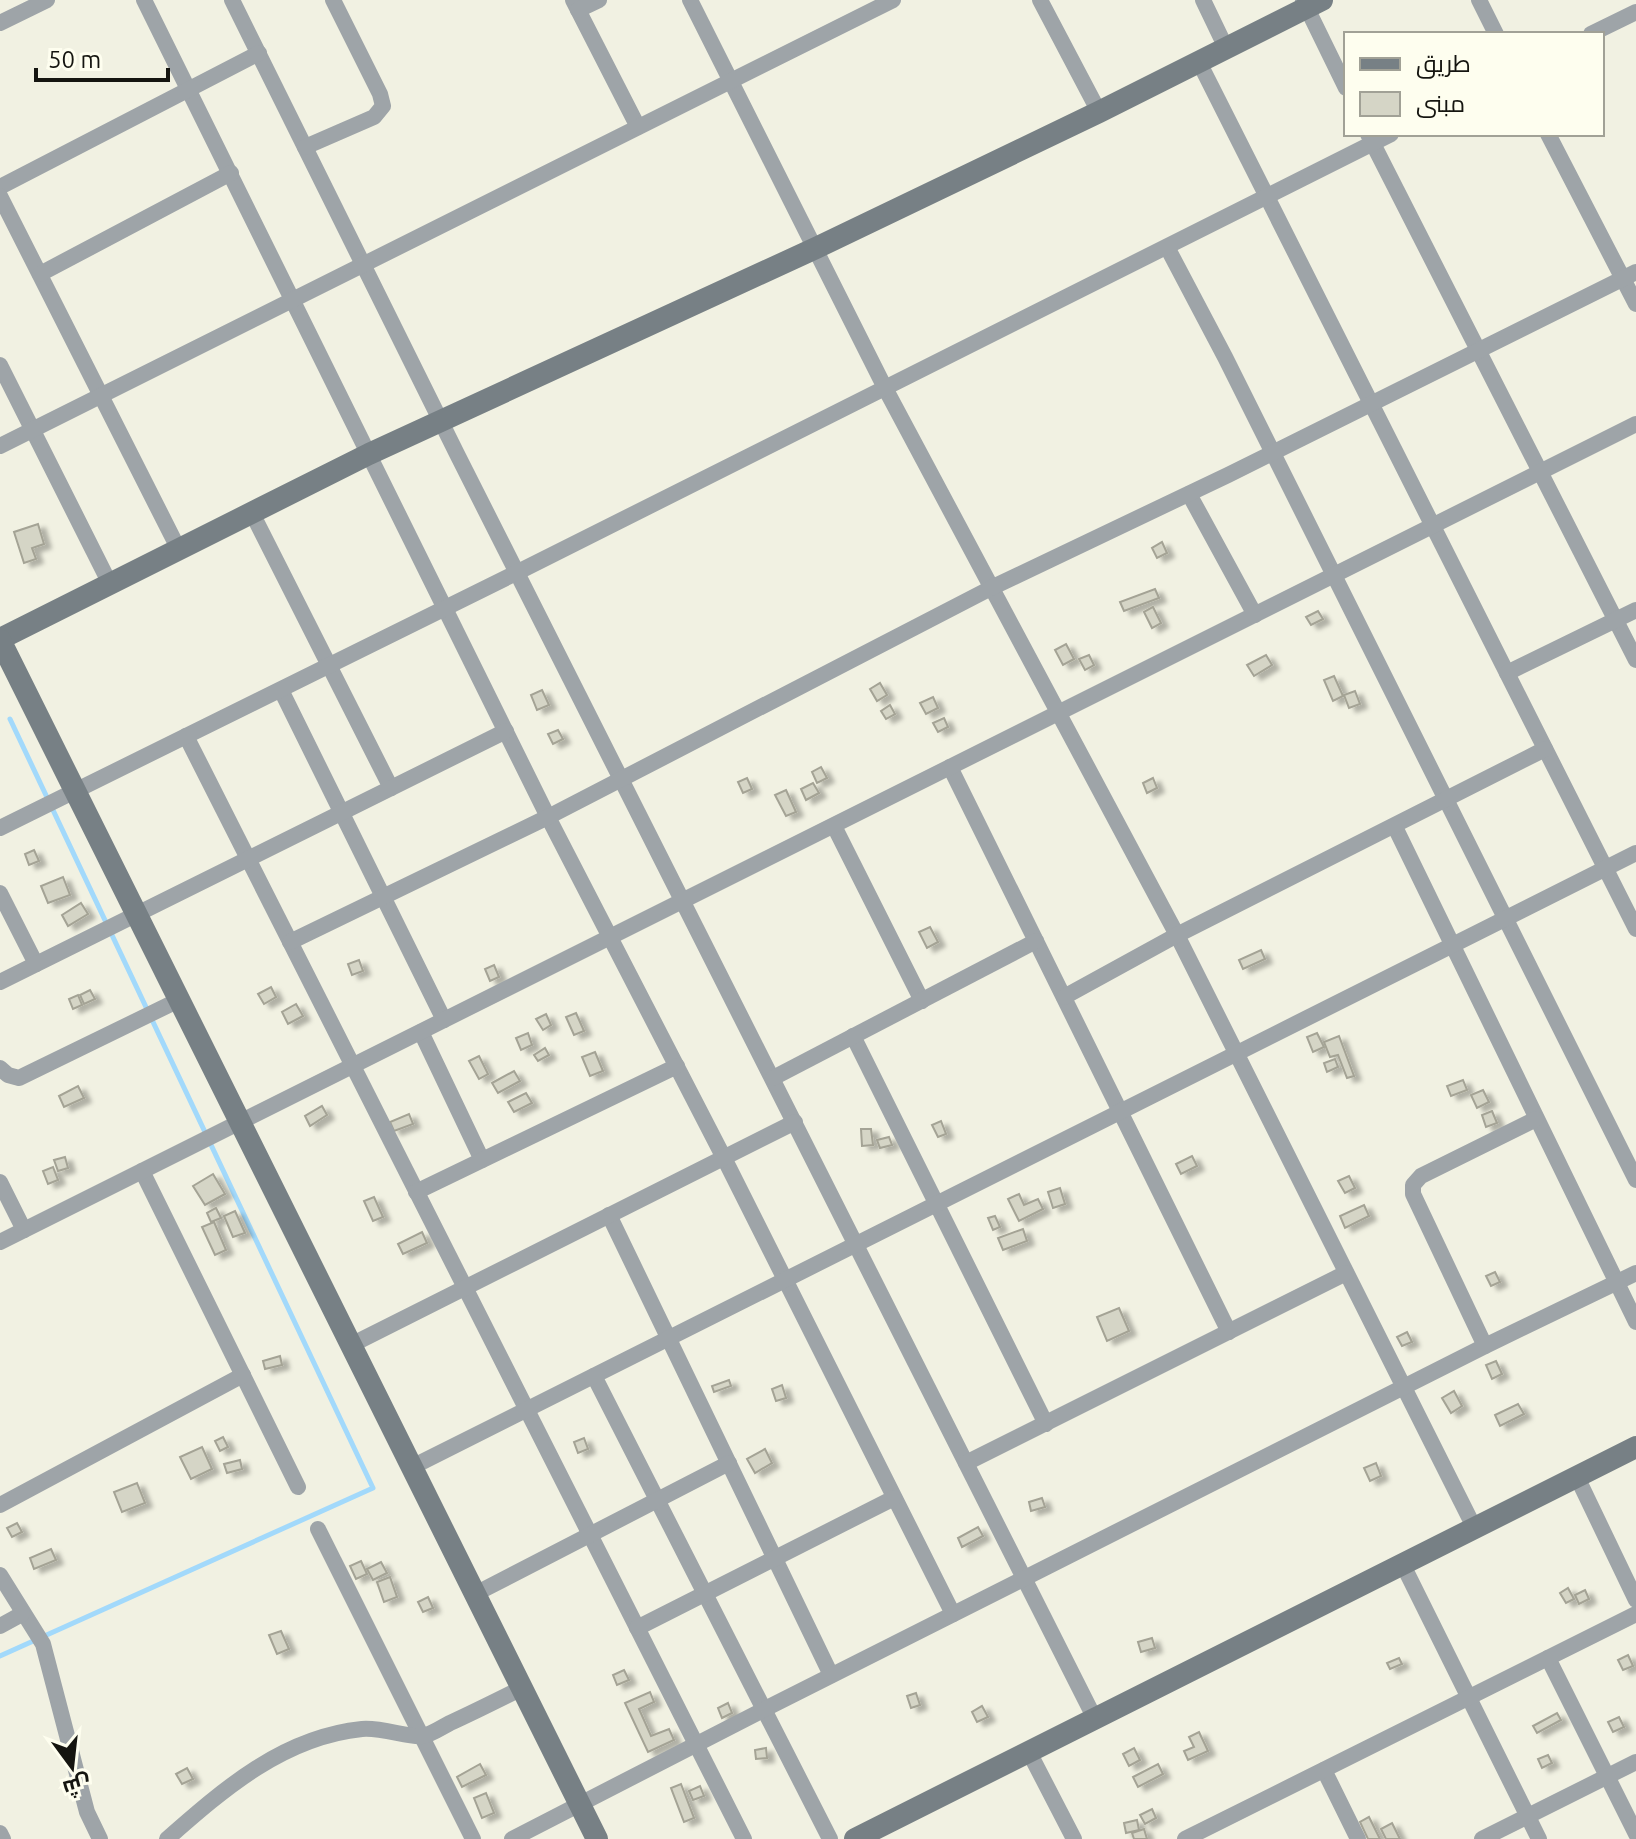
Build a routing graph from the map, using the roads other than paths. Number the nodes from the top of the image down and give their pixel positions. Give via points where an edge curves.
1 (47, 0) edge
2 (144, 0) edge
3 (232, 0) edge
4 (333, 0) edge
5 (599, 0) edge
6 (690, 0) edge
7 (893, 0) edge
8 (1040, 0) edge
9 (1203, 0) edge
10 (1479, 0) edge
11 (1311, 2) edge
12 (576, 5) edge
13 (1636, 12) edge
14 (0, 23) edge
15 (1495, 32) edge
16 (1595, 32) edge
17 (1226, 48) junction
18 (259, 53) junction
19 (1199, 62) junction
20 (731, 81) junction
21 (1344, 83) edge
22 (189, 89) junction
23 (1099, 112) junction
24 (638, 127) junction
25 (1549, 136) edge
26 (1370, 139) edge
27 (305, 147) junction
28 (231, 173) junction
29 (0, 187) edge
30 (0, 196) edge
31 (1267, 196) junction
32 (1167, 247) junction
33 (816, 248) junction
34 (364, 264) junction
35 (40, 274) junction
36 (1630, 275) edge
37 (293, 299) junction
38 (1636, 304) edge
39 (1479, 351) junction
40 (0, 365) edge
41 (885, 388) junction
42 (101, 396) junction
43 (1372, 404) junction
44 (442, 421) junction
45 (1636, 424) edge
46 (33, 430) junction
47 (0, 446) edge
48 (1272, 453) junction
49 (369, 454) junction
50 (1542, 471) junction
51 (1189, 494) junction
52 (252, 513) junction
53 (1433, 526) junction
54 (179, 550) junction
55 (518, 572) junction
56 (1335, 575) junction
57 (110, 584) junction
58 (993, 587) junction
59 (444, 608) junction
60 (1636, 610) edge
61 (1255, 615) junction
62 (1616, 620) junction
63 (0, 639) edge
64 (1636, 660) edge
65 (330, 665) junction
66 (1507, 673) junction
67 (281, 690) junction
68 (1058, 713) junction
69 (506, 731) junction
70 (186, 736) junction
71 (1545, 749) junction
72 (950, 767) junction
73 (621, 778) junction
74 (391, 788) junction
75 (75, 790) junction
76 (1445, 801) junction
77 (341, 813) junction
78 (548, 817) junction
79 (834, 826) junction
80 (1395, 827) junction
81 (0, 828) edge
82 (1636, 853) edge
83 (247, 858) junction
84 (1605, 868) junction
85 (0, 893) edge
86 (382, 898) junction
87 (683, 901) junction
88 (136, 914) junction
89 (1504, 919) junction
90 (1636, 929) edge
91 (1177, 935) junction
92 (611, 938) junction
93 (1036, 941) junction
94 (290, 942) junction
95 (1453, 944) junction
96 (36, 964) junction
97 (0, 982) edge
98 (1064, 997) junction
99 (179, 1000) junction
100 (922, 1001) junction
101 (444, 1020) junction
102 (421, 1032) junction
103 (853, 1036) junction
104 (1235, 1054) junction
105 (352, 1066) junction
106 (677, 1066) junction
107 (0, 1068) edge
108 (773, 1078) junction
109 (1120, 1111) junction
110 (1536, 1119) junction
111 (240, 1122) junction
112 (795, 1122) junction
113 (724, 1158) junction
114 (482, 1160) junction
115 (142, 1171) junction
116 (1636, 1180) edge
117 (0, 1182) edge
118 (416, 1192) junction
119 (936, 1204) junction
120 (609, 1215) junction
121 (24, 1230) junction
122 (0, 1242) edge
123 (856, 1244) junction
124 (1346, 1273) junction
125 (1636, 1273) edge
126 (786, 1280) junction
127 (1617, 1283) junction
128 (464, 1287) junction
129 (1636, 1322) edge
130 (1229, 1332) junction
131 (669, 1338) junction
132 (351, 1345) junction
133 (1485, 1346) junction
134 (243, 1375) junction
135 (594, 1376) junction
136 (1405, 1388) junction
137 (526, 1409) junction
138 (1046, 1424) junction
139 (1636, 1447) edge
140 (729, 1463) junction
141 (966, 1463) junction
142 (412, 1467) junction
143 (1577, 1477) junction
144 (298, 1487) dead end
145 (894, 1498) junction
146 (656, 1501) junction
147 (0, 1505) edge
148 (1474, 1527) junction
149 (318, 1529) dead end
150 (590, 1535) junction
151 (776, 1559) junction
152 (1402, 1563) junction
153 (0, 1575) edge
154 (1025, 1578) junction
155 (475, 1594) junction
156 (703, 1595) junction
157 (1636, 1600) edge
158 (22, 1614) junction
159 (953, 1614) junction
160 (1636, 1614) edge
161 (0, 1626) edge
162 (637, 1628) junction
163 (1548, 1658) junction
164 (831, 1675) junction
165 (522, 1688) junction
166 (1468, 1698) junction
167 (763, 1710) junction
168 (1095, 1719) junction
169 (422, 1737) junction
170 (696, 1744) junction
171 (1029, 1752) junction
172 (1636, 1762) edge
173 (1324, 1770) junction
174 (1608, 1776) junction
175 (580, 1804) junction
176 (1527, 1816) junction
177 (0, 1833) edge
178 (1636, 1834) edge
179 (3, 1839) edge
180 (100, 1839) edge
181 (167, 1839) edge
182 (473, 1839) edge
183 (512, 1839) edge
184 (597, 1839) edge
185 (744, 1839) edge
186 (830, 1839) edge
187 (855, 1839) edge
188 (1074, 1839) edge
189 (1185, 1839) edge
190 (1358, 1839) edge
191 (1482, 1839) edge
192 (1539, 1839) edge

1 - 14 street
2 - 22 street
3 - 18 street
4 - 27 street via 383,106 374,117
5 - 12 street
6 - 20 street
7 - 20 street
8 - 23 street
9 - 17 street
10 - 15 street
11 - 17 street
11 - 21 street
12 - 24 street
13 - 16 street
17 - 19 street
18 - 22 street
18 - 27 street
19 - 23 street
19 - 31 street
20 - 24 street
20 - 33 street
22 - 28 street
22 - 29 street
23 - 33 street
24 - 34 street
25 - 36 street
26 - 31 street
26 - 39 street
27 - 34 street
28 - 35 street
28 - 37 street
30 - 35 street
31 - 32 street
31 - 43 street
32 - 41 street
32 - 48 street
33 - 41 street
33 - 44 street
34 - 37 street
34 - 44 street
35 - 42 street
36 - 38 street
36 - 39 street
37 - 42 street
37 - 49 street
39 - 43 street
39 - 50 street
40 - 46 street
41 - 55 street
41 - 58 street
42 - 46 street
42 - 54 street
43 - 48 street
43 - 53 street
44 - 49 street
44 - 55 street
45 - 50 street
46 - 47 street
46 - 57 street
48 - 51 street
48 - 56 street
49 - 52 street
49 - 59 street
50 - 53 street
50 - 62 street
51 - 58 street
51 - 61 street
52 - 54 street
52 - 65 street
53 - 56 street
53 - 66 street
54 - 57 street
55 - 59 street
55 - 73 street
56 - 61 street
56 - 76 street
57 - 63 street
58 - 68 street
58 - 73 street
59 - 65 street
59 - 69 street
60 - 62 street
61 - 68 street
62 - 64 street
62 - 66 street
63 - 75 street
65 - 67 street
65 - 74 street
66 - 71 street
67 - 70 street
67 - 77 street
68 - 72 street
68 - 91 street
69 - 74 street
69 - 78 street
70 - 75 street
70 - 83 street
71 - 76 street
71 - 84 street
72 - 79 street
72 - 93 street
73 - 78 street
73 - 87 street
74 - 77 street
75 - 81 street
75 - 88 street
76 - 80 street
76 - 89 street
77 - 83 street
77 - 86 street
78 - 86 street
78 - 92 street
79 - 87 street
79 - 100 street
80 - 91 street
80 - 95 street
82 - 84 street
83 - 88 street
83 - 94 street
84 - 89 street
84 - 90 street
85 - 96 street
86 - 94 street
86 - 101 street
87 - 92 street
87 - 108 street
88 - 96 street
88 - 99 street
89 - 95 street
89 - 116 street
91 - 98 street
91 - 104 street
92 - 101 street
92 - 106 street
93 - 98 street
93 - 100 street
94 - 105 street
95 - 104 street
95 - 110 street
96 - 97 street
98 - 109 street
99 - 107 street via 19,1078
99 - 111 street
100 - 103 street
101 - 102 street
102 - 105 street
102 - 114 street
103 - 108 street
103 - 119 street
104 - 109 street
104 - 124 street
105 - 111 street
105 - 118 street
106 - 113 street
106 - 114 street
108 - 112 street
109 - 119 street
109 - 130 street
110 - 127 street
110 - 133 street via 1421,1176 1413,1185
111 - 115 street
111 - 132 street
112 - 113 street
112 - 123 street
113 - 120 street
113 - 126 street
114 - 118 street
115 - 121 street
115 - 134 street
117 - 121 street
118 - 128 street
119 - 123 street
119 - 138 street
120 - 128 street
120 - 131 street
121 - 122 street
123 - 126 street
123 - 141 street
124 - 130 street
124 - 136 street
125 - 127 street
126 - 131 street
126 - 145 street
127 - 129 street
127 - 133 street
128 - 132 street
128 - 137 street
130 - 138 street
131 - 135 street
131 - 140 street
132 - 142 street
133 - 136 street
134 - 144 street
134 - 147 street
135 - 137 street
135 - 146 street
136 - 148 street
136 - 154 street
137 - 142 street
137 - 150 street
138 - 141 street
139 - 143 street
140 - 146 street
140 - 151 street
141 - 154 street
142 - 155 street
143 - 148 street
143 - 157 street
145 - 151 street
145 - 159 street
146 - 150 street
146 - 156 street
148 - 152 street
149 - 169 street
150 - 155 street
150 - 162 street
151 - 156 street
151 - 164 street
152 - 166 street
152 - 168 street
153 - 158 street
154 - 159 street
154 - 168 street
155 - 165 street
156 - 162 street
156 - 167 street
158 - 161 street
158 - 180 street via 43,1644 87,1812
159 - 164 street
160 - 163 street
162 - 170 street
163 - 166 street
163 - 174 street
164 - 167 street
165 - 169 street
165 - 175 street
166 - 173 street
166 - 176 street
167 - 170 street
167 - 186 street
168 - 171 street
169 - 181 street via 367,1728 301,1743 256,1767
169 - 182 street
170 - 175 street
170 - 185 street
171 - 187 street
171 - 188 street
172 - 174 street
173 - 189 street
173 - 190 street
174 - 176 street
174 - 178 street
175 - 183 street
175 - 184 street
176 - 191 street
176 - 192 street
177 - 179 street

